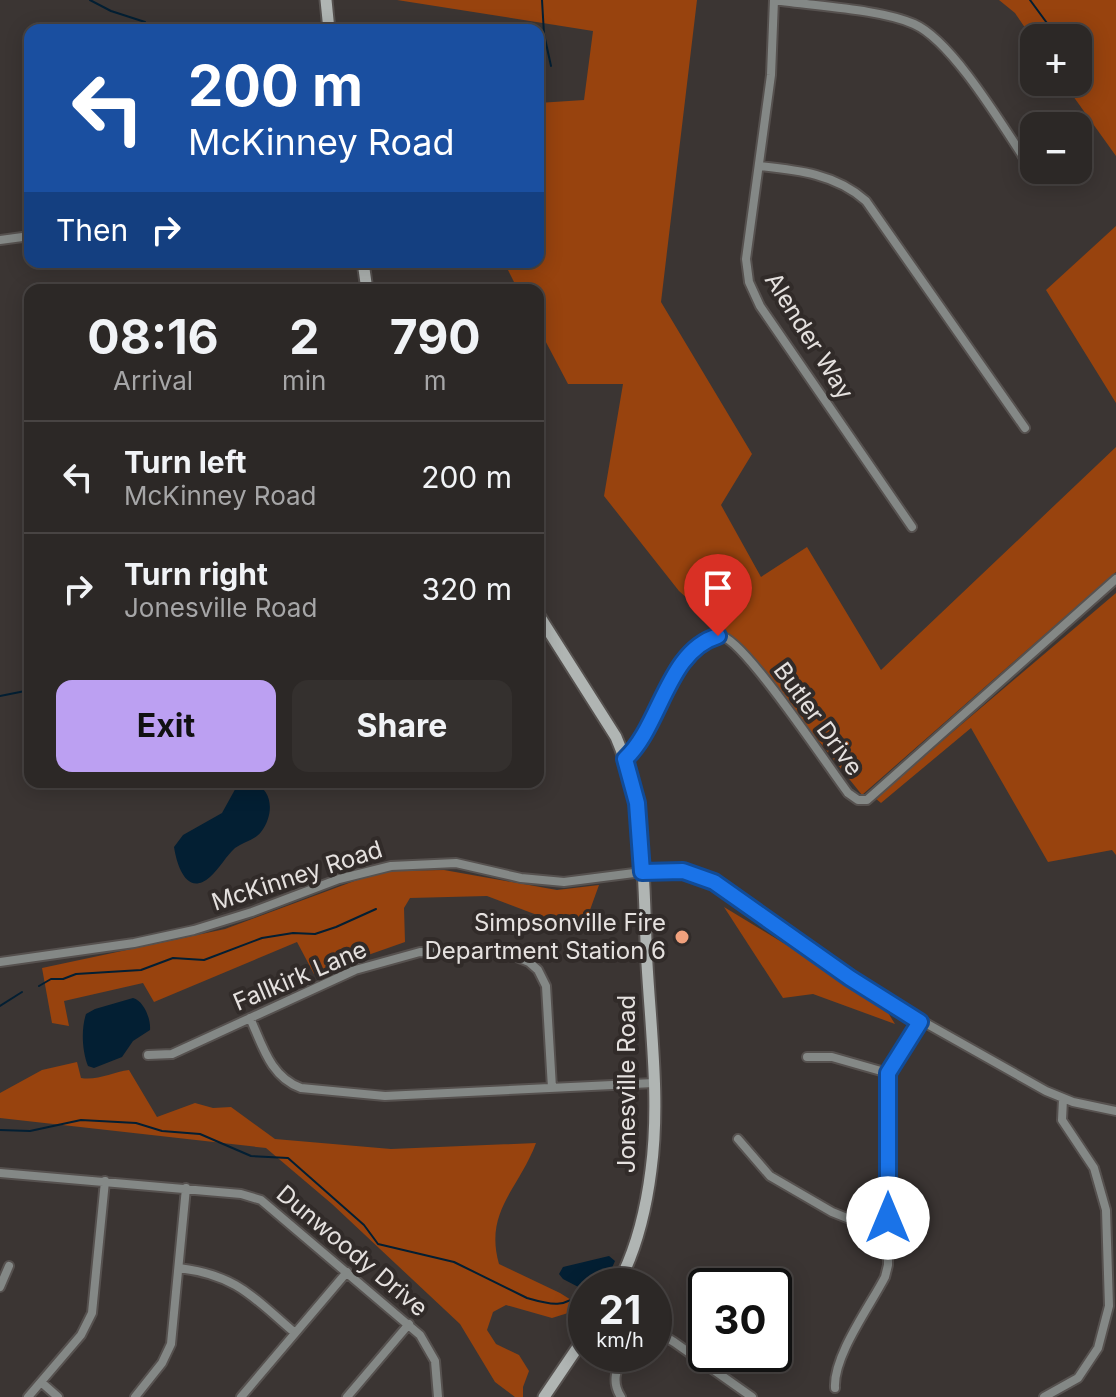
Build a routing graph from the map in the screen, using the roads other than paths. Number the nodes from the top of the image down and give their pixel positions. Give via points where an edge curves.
1 (326, 0) edge
2 (775, 0) edge
3 (327, 24) edge
4 (1020, 153) edge
5 (759, 166) junction
6 (24, 237) edge
7 (0, 240) edge
8 (1025, 428) dead end
9 (912, 527) dead end
10 (1116, 579) edge
11 (544, 623) edge
12 (625, 759) junction
13 (642, 872) junction
14 (0, 962) edge
15 (250, 1018) junction
16 (920, 1022) junction
17 (148, 1055) dead end
18 (807, 1057) dead end
19 (888, 1073) junction
20 (654, 1083) junction
21 (552, 1088) junction
22 (1063, 1099) junction
23 (1116, 1111) edge
24 (738, 1139) dead end
25 (0, 1173) edge
26 (105, 1181) junction
27 (186, 1188) junction
28 (888, 1218) junction
29 (9, 1266) dead end
30 (179, 1268) junction
31 (624, 1268) edge
32 (347, 1272) junction
33 (0, 1287) edge
34 (409, 1324) junction
35 (295, 1333) junction
36 (672, 1341) edge
37 (568, 1362) edge
38 (616, 1372) edge
39 (41, 1382) junction
40 (835, 1388) dead end
41 (28, 1397) edge
42 (58, 1397) edge
43 (135, 1397) edge
44 (241, 1397) edge
45 (347, 1397) edge
46 (438, 1397) edge
47 (544, 1397) edge
48 (621, 1397) edge
49 (752, 1397) edge
50 (1044, 1397) edge

1 - 3 street
2 - 4 street via 890,17 930,33 955,59
2 - 5 street, Alender Way
5 - 8 street via 831,178 866,201
5 - 9 street, Alender Way via 746,259 752,290
6 - 7 street
10 - 12 street, Butler Drive via 867,800 848,793 770,685 737,646 721,636 700,645 680,667 643,737
11 - 12 street, Jonesville Road via 604,716
12 - 13 street, Jonesville Road via 637,803
13 - 14 street, McKinney Road via 564,882 456,863 391,866 194,930
13 - 16 street, McKinney Road via 683,871 714,882
13 - 20 street, Jonesville Road
15 - 17 street, Fallkirk Lane via 172,1054
15 - 21 street via 275,1071 301,1088 385,1096
15 - 21 street, Fallkirk Lane via 351,971 415,953 513,954 534,966 546,986
16 - 19 street
16 - 22 street, McKinney Road
18 - 19 street via 832,1057
19 - 28 street
20 - 21 street
20 - 31 street, Jonesville Road via 649,1188
22 - 23 street, McKinney Road
22 - 50 street via 1062,1120 1094,1168 1106,1210 1109,1306 1098,1348 1078,1378
24 - 28 street via 770,1176 832,1212 847,1218
25 - 26 street, Dunwoody Drive
26 - 27 street, Dunwoody Drive
26 - 39 street via 92,1313 81,1335
27 - 30 street
27 - 32 street, Dunwoody Drive via 261,1200
28 - 40 street via 885,1277 840,1360
29 - 33 street
30 - 35 street via 230,1280
30 - 43 street via 171,1344
32 - 34 street, Dunwoody Drive
32 - 35 street
34 - 45 street
34 - 46 street, Dunwoody Drive via 434,1356
35 - 44 street
36 - 49 street
37 - 47 street
38 - 48 street
39 - 41 street
39 - 42 street

